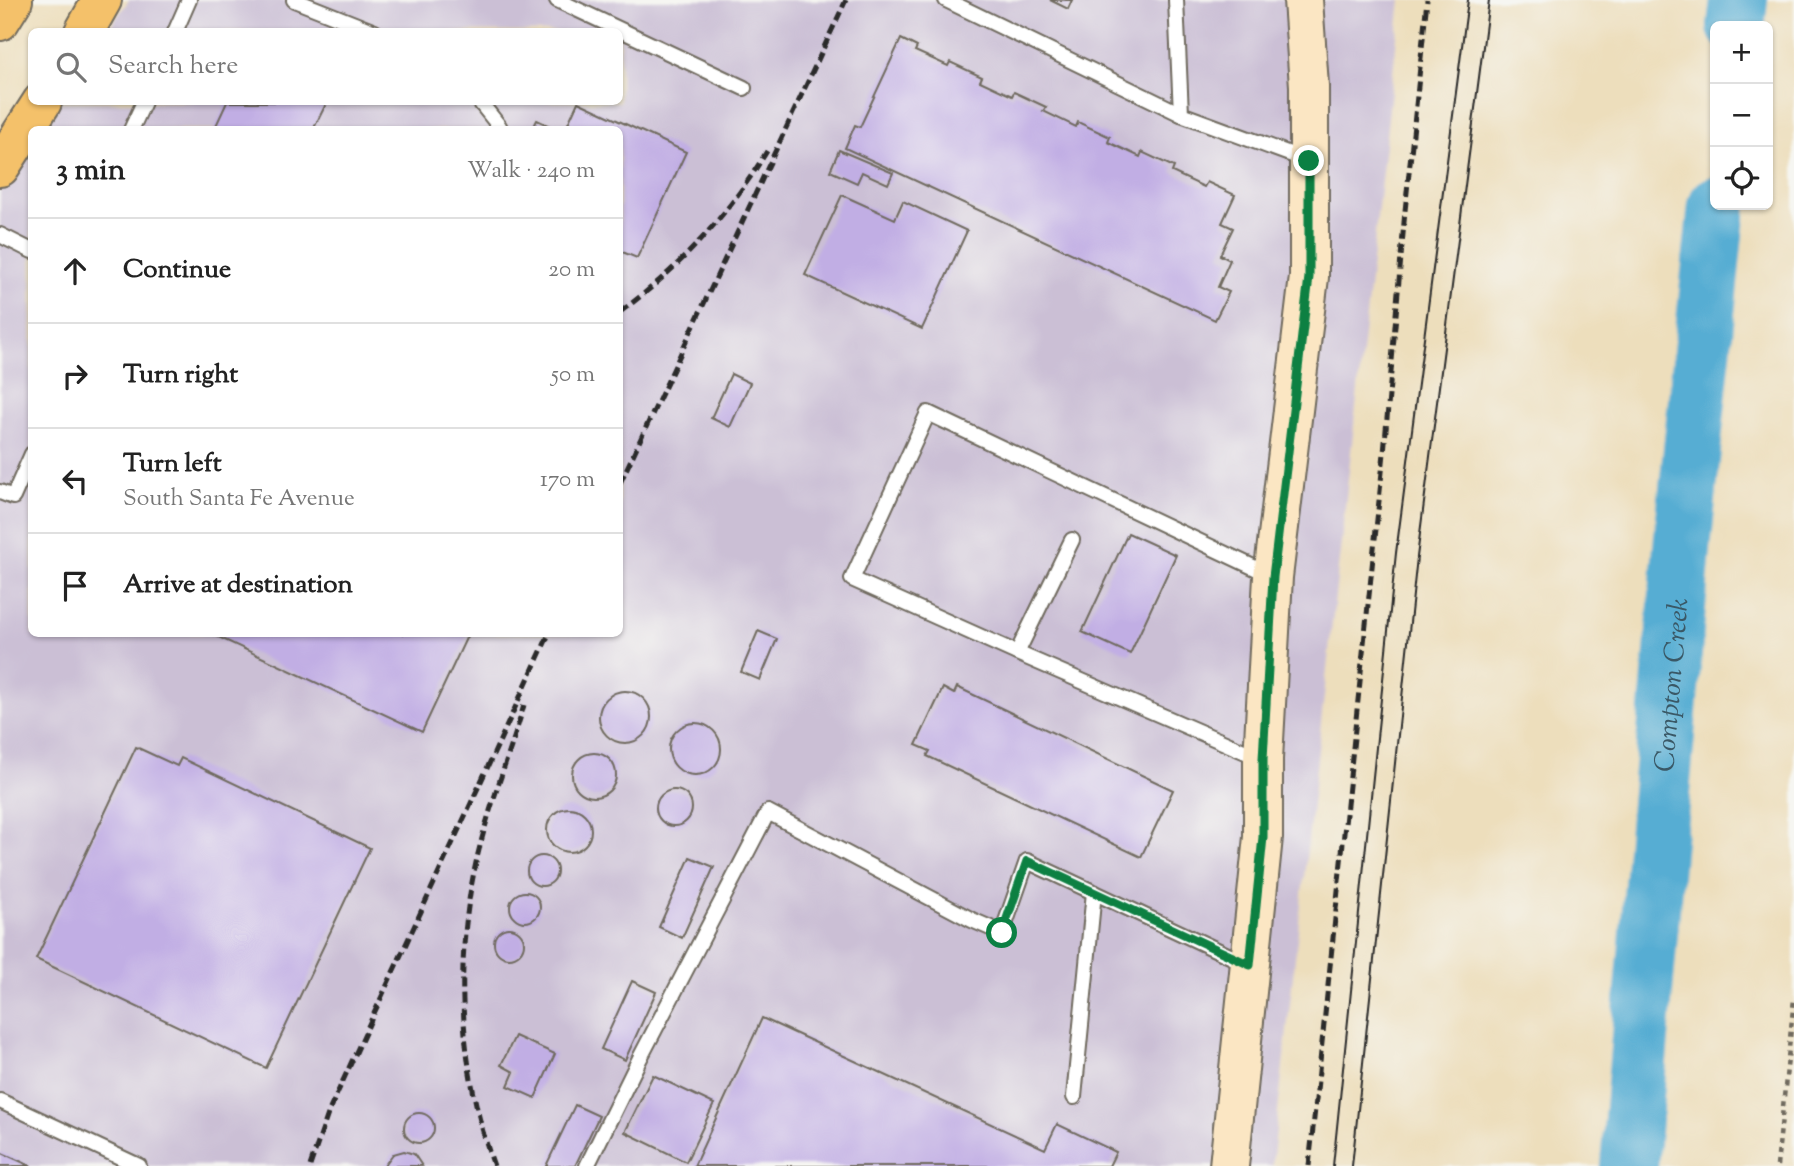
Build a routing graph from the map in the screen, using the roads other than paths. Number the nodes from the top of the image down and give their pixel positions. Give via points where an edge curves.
1 (13, 0) edge
2 (102, 0) edge
3 (189, 0) edge
4 (294, 0) edge
5 (557, 0) edge
6 (946, 0) edge
7 (1176, 0) edge
8 (1303, 0) edge
9 (0, 21) edge
10 (86, 28) edge
11 (177, 28) edge
12 (366, 28) edge
13 (616, 28) edge
14 (623, 31) edge
15 (744, 88) dead end
16 (41, 105) edge
17 (143, 105) edge
18 (482, 105) edge
19 (1181, 114) junction
20 (133, 126) edge
21 (499, 126) edge
22 (1309, 161) junction
23 (0, 167) edge
24 (0, 235) edge
25 (28, 249) edge
26 (28, 463) edge
27 (0, 492) edge
28 (1072, 540) dead end
29 (1273, 577) junction
30 (1017, 653) junction
31 (1263, 759) junction
32 (1094, 892) junction
33 (1250, 965) junction
34 (1074, 1097) dead end
35 (0, 1101) edge
36 (139, 1166) edge
37 (587, 1166) edge
38 (1229, 1166) edge

1 - 9 main road
2 - 10 main road
3 - 11 lane
4 - 12 lane
5 - 13 lane
6 - 19 lane
7 - 19 lane
8 - 22 main road
14 - 15 lane
16 - 23 main road
17 - 20 lane
18 - 21 lane
19 - 22 lane
22 - 29 main road via 1309,277
24 - 25 lane
26 - 27 lane via 13,497
28 - 30 lane
29 - 30 lane via 928,413 852,579
29 - 31 main road
30 - 31 lane
31 - 33 main road via 1263,837
32 - 33 lane
32 - 34 lane
32 - 37 lane via 1027,861 1002,933 768,813
33 - 38 main road
35 - 36 lane

